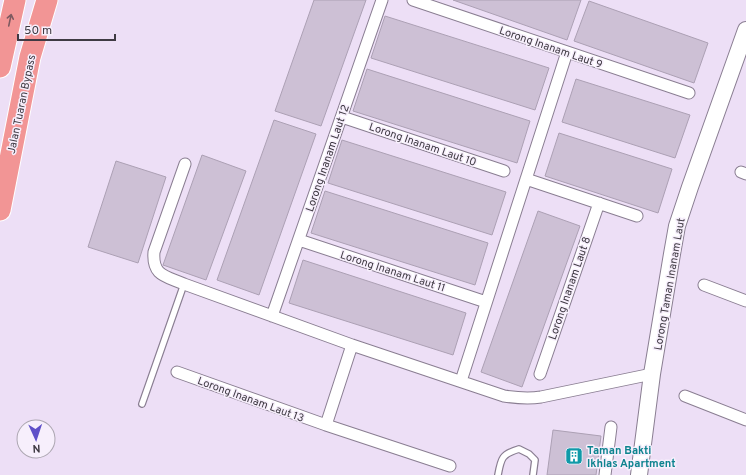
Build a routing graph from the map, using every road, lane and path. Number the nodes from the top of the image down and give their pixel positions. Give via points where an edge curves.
1 (15, 0) edge
2 (47, 0) edge
3 (382, 0) edge
4 (413, 0) edge
5 (746, 30) edge
6 (567, 52) junction
7 (0, 67) edge
8 (689, 93) dead end
9 (342, 117) junction
10 (185, 164) dead end
11 (504, 171) dead end
12 (526, 178) junction
13 (599, 203) junction
14 (0, 210) edge
15 (637, 216) dead end
16 (299, 240) junction
17 (184, 284) junction
18 (704, 286) dead end
19 (746, 301) edge
20 (486, 302) junction
21 (272, 316) junction
22 (352, 345) junction
23 (177, 372) dead end
24 (540, 374) dead end
25 (652, 374) junction
26 (461, 381) junction
27 (685, 396) dead end
28 (142, 404) dead end
29 (746, 420) edge
30 (326, 426) junction
31 (611, 427) dead end
32 (450, 466) dead end
33 (498, 475) edge
34 (533, 475) edge
35 (605, 475) edge
36 (639, 475) edge

7 -> 1 highway
2 - 14 highway, Jalan Tuaran Bypass via 30,57
3 - 9 street, Lorong Inanam Laut 12
4 - 6 street, Lorong Inanam Laut 9
5 - 25 main road, Lorong Taman Inanam Laut via 678,226
6 - 8 street, Lorong Inanam Laut 9
6 - 12 street
9 - 11 street, Lorong Inanam Laut 10
9 - 16 street, Lorong Inanam Laut 12
10 - 17 street via 153,260 154,267 160,273
12 - 13 street
12 - 20 street
13 - 15 street
13 - 24 street, Lorong Inanam Laut 8
16 - 20 street, Lorong Inanam Laut 11
16 - 21 street, Lorong Inanam Laut 12
17 - 21 street
17 - 28 lane
18 - 19 street
20 - 26 street
21 - 22 street
22 - 26 street
22 - 30 street
23 - 30 street, Lorong Inanam Laut 13
25 - 26 street via 528,399 504,396
25 - 36 main road, Lorong Taman Inanam Laut
27 - 29 street
30 - 32 street, Lorong Inanam Laut 13
31 - 35 street
33 - 34 lane via 501,460 508,452 519,449 534,460

